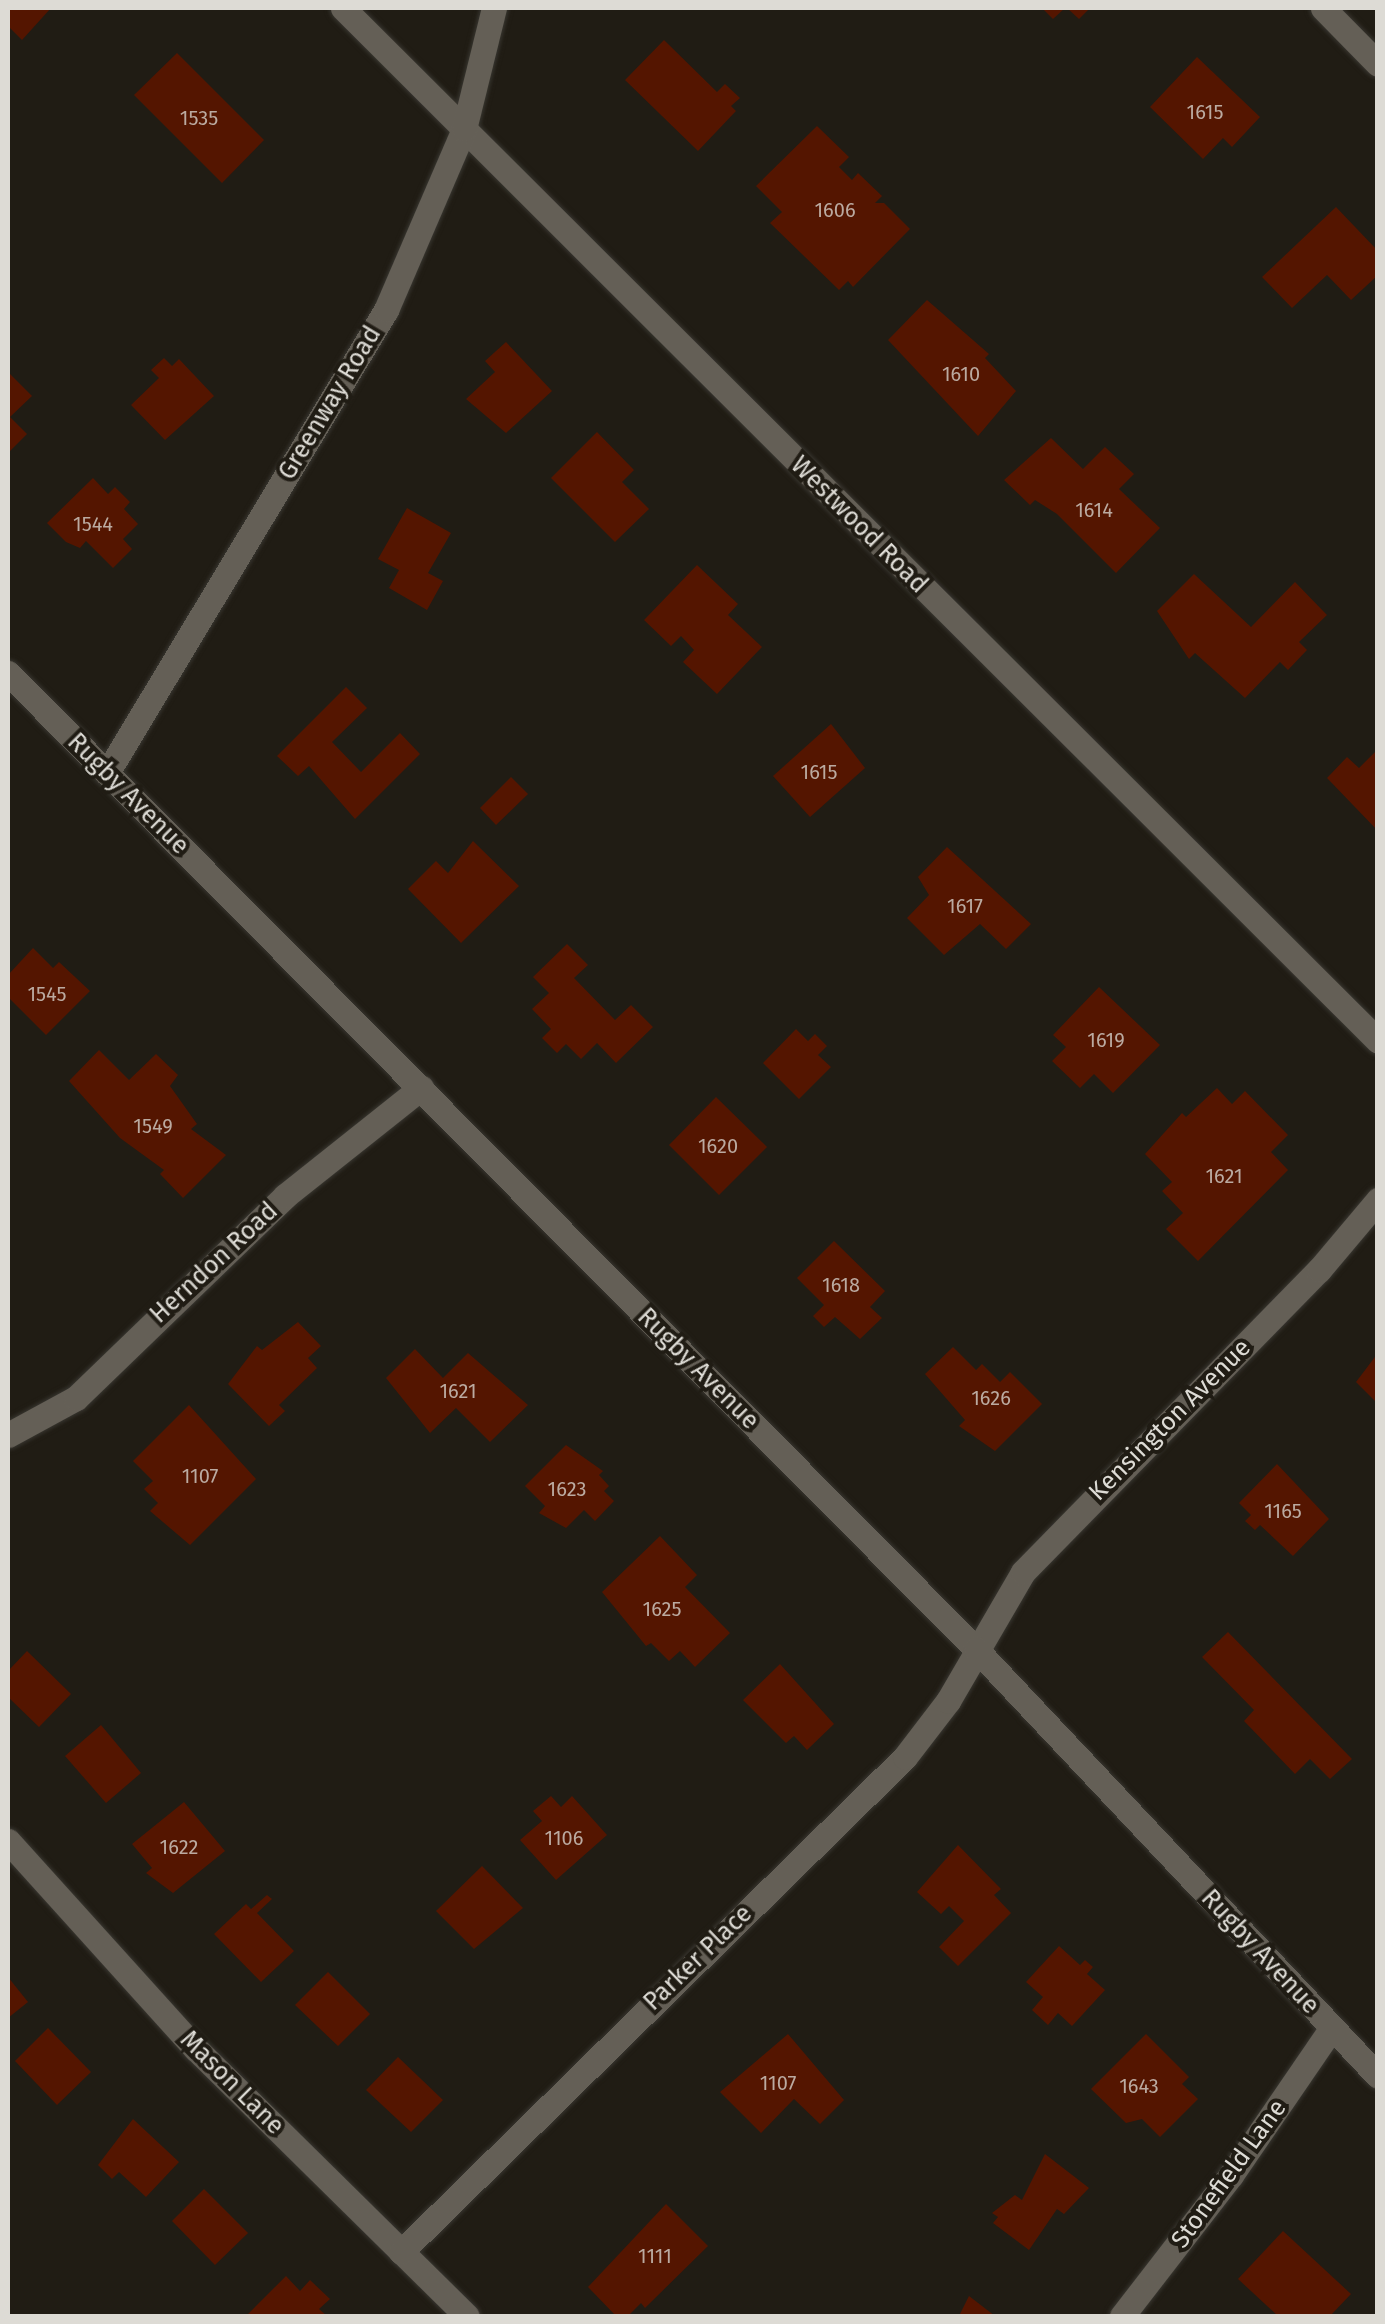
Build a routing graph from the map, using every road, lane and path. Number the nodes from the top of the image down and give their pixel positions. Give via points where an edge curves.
1 (342, 8) edge
2 (494, 8) edge
3 (1323, 8) edge
4 (1378, 64) edge
5 (464, 129) junction
6 (8, 673) edge
7 (107, 773) junction
8 (1378, 1041) edge
9 (422, 1088) junction
10 (1378, 1200) edge
11 (8, 1435) edge
12 (976, 1649) junction
13 (8, 1841) edge
14 (1331, 2029) junction
15 (1378, 2076) edge
16 (401, 2252) junction
17 (467, 2316) edge
18 (1122, 2316) edge

1 - 5 street, Westwood Road
2 - 5 street, Greenway Road
3 - 4 street
5 - 7 street, Greenway Road via 386,310
5 - 8 street, Westwood Road
6 - 7 street, Rugby Avenue
7 - 9 street, Rugby Avenue
9 - 11 street, Herndon Road via 286,1196 76,1398
9 - 12 street, Rugby Avenue
10 - 12 street, Kensington Avenue via 1319,1270 1023,1572
12 - 14 street, Rugby Avenue
12 - 16 street, Parker Place via 948,1702 904,1757
13 - 16 street, Mason Lane via 196,2049
14 - 15 street, Rugby Avenue
14 - 18 street, Stonefield Lane
16 - 17 street, Mason Lane

